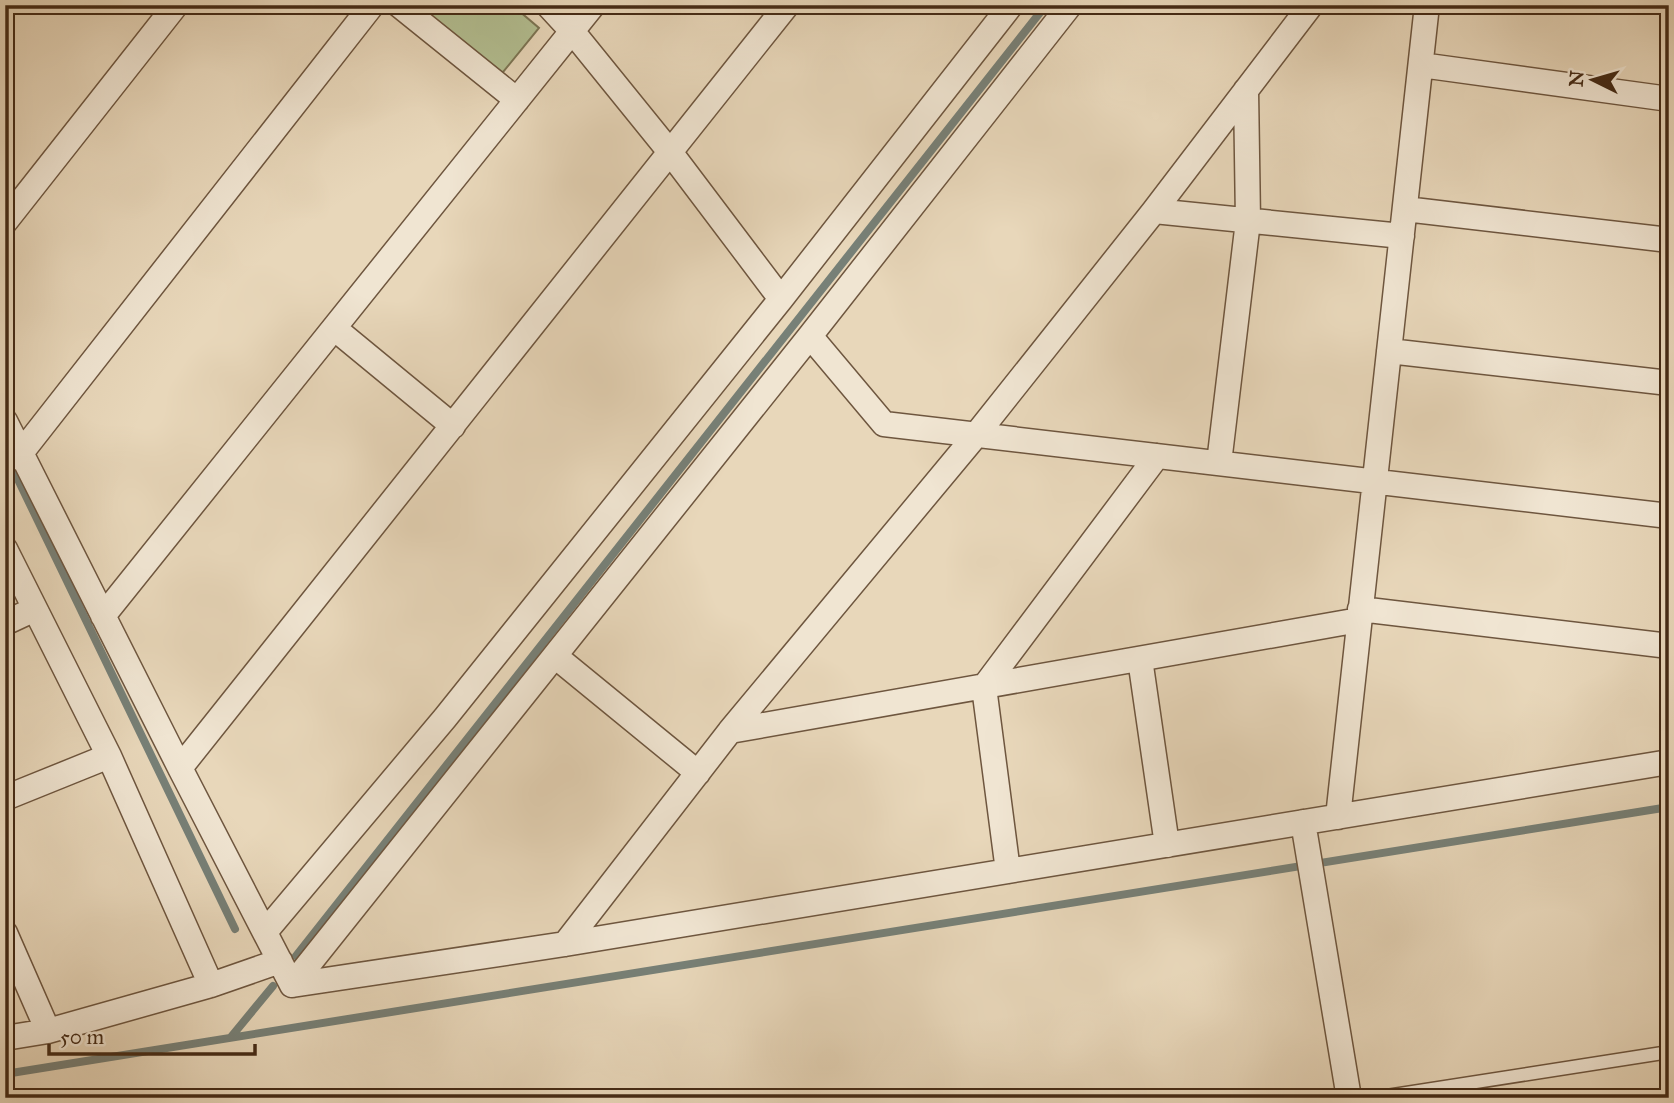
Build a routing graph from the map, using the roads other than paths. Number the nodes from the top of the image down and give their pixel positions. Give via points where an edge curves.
1 (176, 5) edge
2 (372, 5) edge
3 (399, 5) edge
4 (548, 5) edge
5 (593, 5) edge
6 (787, 5) edge
7 (1011, 5) edge
8 (1070, 5) edge
9 (1311, 5) edge
10 (1427, 5) edge
11 (572, 31) junction
12 (1421, 65) junction
13 (1246, 90) junction
14 (1669, 99) edge
15 (517, 100) junction
16 (670, 152) junction
17 (1405, 209) junction
18 (1154, 211) junction
19 (1248, 221) junction
20 (5, 222) edge
21 (1402, 236) junction
22 (1669, 240) edge
23 (781, 299) junction
24 (334, 328) junction
25 (810, 337) junction
26 (1389, 351) junction
27 (1669, 383) edge
28 (5, 421) edge
29 (453, 426) junction
30 (976, 435) junction
31 (1157, 456) junction
32 (13, 457) edge
33 (1219, 463) junction
34 (1375, 482) junction
35 (1669, 516) edge
36 (5, 550) edge
37 (35, 609) junction
38 (1360, 615) junction
39 (103, 617) junction
40 (5, 623) edge
41 (1669, 646) edge
42 (555, 656) junction
43 (1140, 659) junction
44 (984, 687) junction
45 (730, 731) junction
46 (109, 756) junction
47 (1669, 762) edge
48 (180, 768) junction
49 (698, 774) junction
50 (5, 798) edge
51 (1338, 817) junction
52 (1304, 830) junction
53 (1167, 845) junction
54 (1008, 871) junction
55 (265, 932) junction
56 (5, 933) edge
57 (565, 944) junction
58 (280, 961) junction
59 (211, 985) junction
60 (292, 985) junction
61 (48, 1031) junction
62 (5, 1038) edge
63 (1669, 1052) edge
64 (1349, 1098) edge
65 (1374, 1098) edge

1 - 20 street
2 - 32 street
3 - 15 street
4 - 11 street
5 - 11 street
6 - 16 street
7 - 23 street
8 - 25 street
9 - 13 street
10 - 12 street
11 - 15 street
11 - 16 street
12 - 14 street
12 - 17 street
13 - 18 street
13 - 19 street
15 - 24 street
16 - 23 street
16 - 29 street
17 - 21 street
17 - 22 street
18 - 19 street
18 - 30 street
19 - 21 street
19 - 33 street
21 - 26 street
23 - 55 street via 445,718
24 - 29 street
24 - 39 street
25 - 30 street via 884,424
25 - 42 street
26 - 27 street
26 - 34 street
28 - 32 street
29 - 48 street
30 - 31 street
30 - 45 street
31 - 33 street
31 - 44 street
32 - 39 street
33 - 34 street
34 - 35 street
34 - 38 street
36 - 37 street
37 - 40 street
37 - 46 street
38 - 41 street
38 - 43 street
38 - 51 street
39 - 48 street
42 - 49 street
42 - 60 street
43 - 44 street
43 - 53 street
44 - 45 street
44 - 54 street
45 - 49 street
46 - 50 street
46 - 59 street
47 - 51 street
48 - 55 street
49 - 57 street
51 - 52 street
52 - 53 street
52 - 64 street
53 - 54 street
54 - 57 street
55 - 58 street
56 - 61 street
57 - 60 street
58 - 59 street
58 - 60 street
59 - 61 street
61 - 62 street
63 - 65 lane

